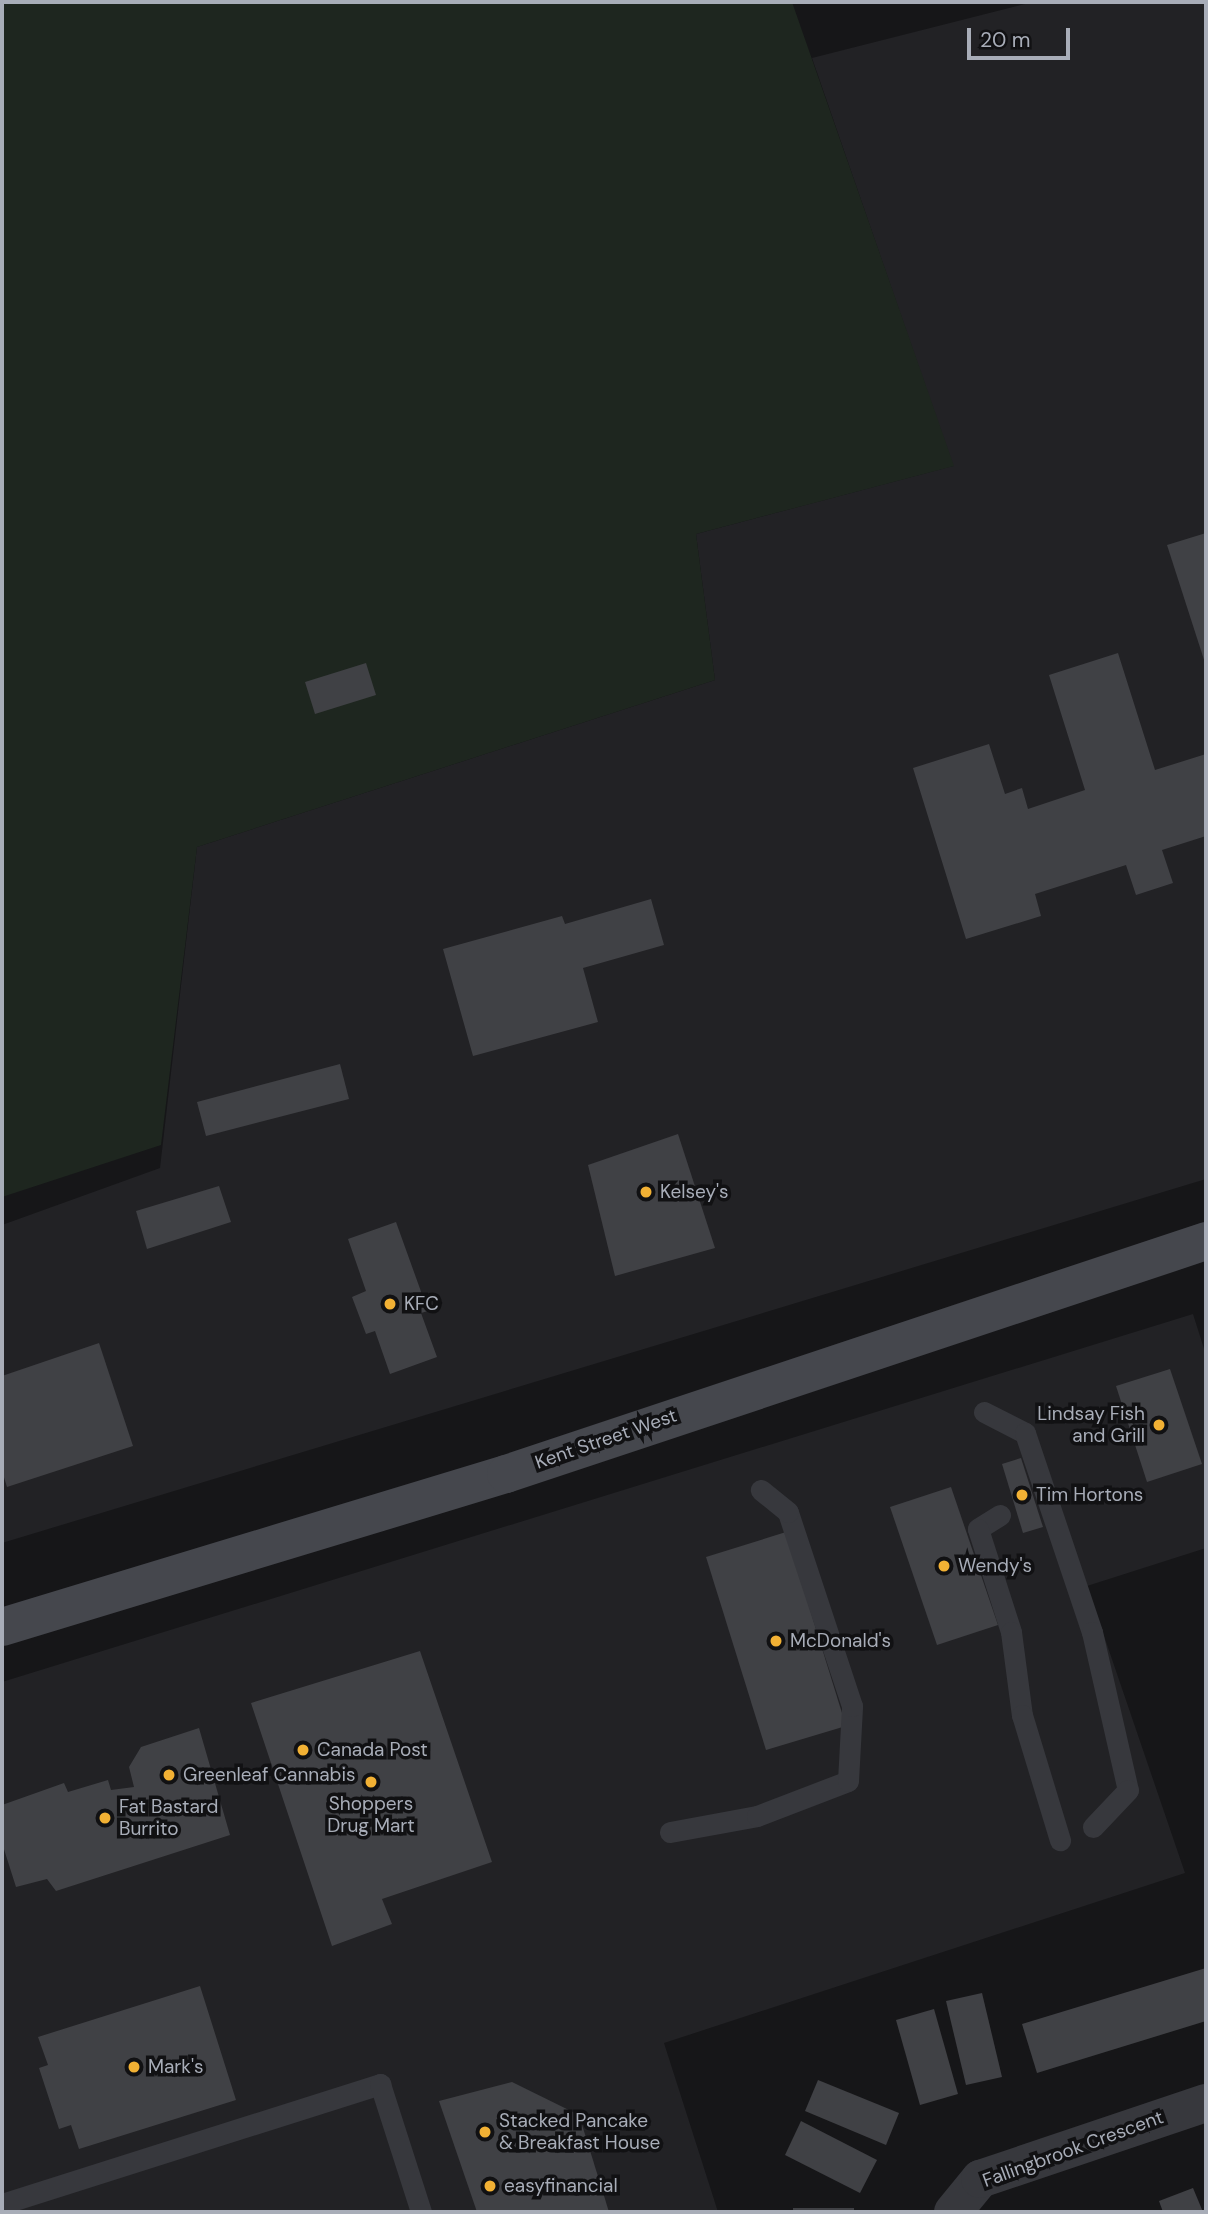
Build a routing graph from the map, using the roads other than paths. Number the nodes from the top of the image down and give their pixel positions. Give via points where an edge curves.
1 (1206, 1241) edge
2 (984, 1412) dead end
3 (761, 1490) dead end
4 (1000, 1514) dead end
5 (2, 1627) edge
6 (1093, 1827) dead end
7 (670, 1832) dead end
8 (1060, 1840) dead end
9 (1206, 2103) edge
10 (2, 2204) edge
11 (421, 2212) edge
12 (953, 2212) edge

1 - 5 main road, Kent Street West via 506,1474
2 - 6 lane via 1025,1433 1091,1632 1128,1790
3 - 7 lane via 788,1512 852,1706 848,1781 757,1816
4 - 8 lane via 978,1529 1011,1632 1022,1715
9 - 12 street, Fallingbrook Crescent via 979,2179
10 - 11 lane via 380,2084

